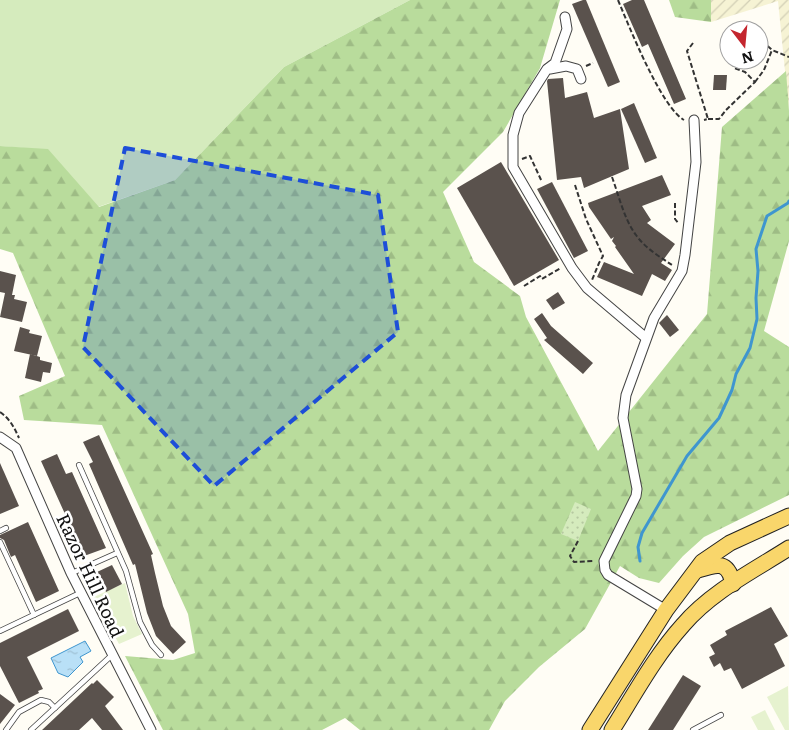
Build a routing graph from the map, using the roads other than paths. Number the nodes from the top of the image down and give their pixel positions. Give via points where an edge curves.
1 (565, 17) dead end
2 (547, 70) junction
3 (581, 79) dead end
4 (694, 123) road end
5 (646, 338) junction
6 (0, 437) edge
7 (79, 465) dead end
8 (789, 516) edge
9 (6, 528) dead end
10 (0, 531) edge
11 (0, 542) edge
12 (789, 548) edge
13 (117, 553) junction
14 (694, 571) junction
15 (70, 574) junction
16 (733, 584) junction
17 (80, 593) junction
18 (666, 610) junction
19 (34, 615) junction
20 (0, 631) edge
21 (112, 655) junction
22 (161, 655) dead end
23 (55, 708) junction
24 (721, 715) dead end
25 (6, 730) edge
26 (32, 730) edge
27 (151, 730) edge
28 (590, 730) edge
29 (612, 730) edge
30 (693, 730) edge

1 - 2 street via 567,29 555,63
2 - 3 street via 566,66 577,69
2 - 5 street via 519,112 513,135 514,167 587,288
4 - 5 street via 696,162 682,271
5 - 18 street via 626,395 623,418 638,489 604,560 608,575
6 - 15 street, Razor Hill Road via 16,448
7 - 13 lane
8 - 14 main road via 730,543
9 - 10 lane
11 - 19 lane
12 - 16 main road
13 - 15 lane
13 - 22 lane via 130,584 140,622
14 - 16 main road via 717,564 724,566
14 - 18 main road
15 - 17 street, Razor Hill Road
16 - 29 main road via 684,624 663,650
17 - 19 lane
17 - 21 street, Razor Hill Road
18 - 28 main road
19 - 20 lane
21 - 23 lane
21 - 27 street, Razor Hill Road
23 - 25 lane via 42,700 19,712
23 - 26 lane
24 - 30 lane

